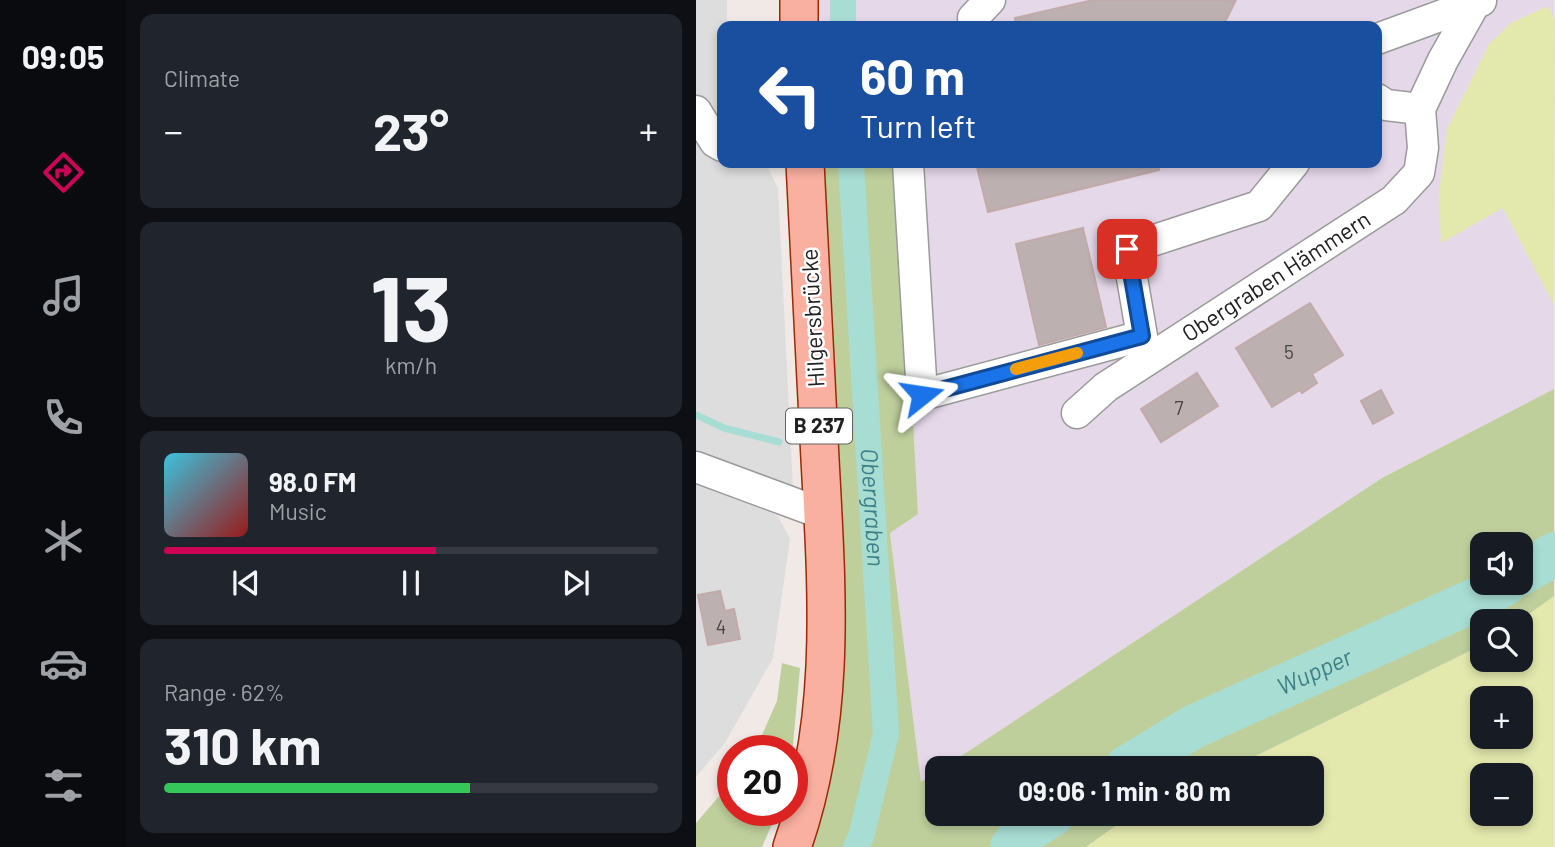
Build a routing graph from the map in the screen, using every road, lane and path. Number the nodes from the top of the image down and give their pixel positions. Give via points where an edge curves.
1 (799, 0) edge
2 (1479, 2) edge
3 (799, 21) edge
4 (1382, 37) edge
5 (1382, 102) edge
6 (1420, 108) junction
7 (696, 111) edge
8 (717, 143) edge
9 (805, 168) edge
10 (908, 168) edge
11 (1290, 168) edge
12 (1078, 413) dead end
13 (696, 467) edge
14 (823, 514) junction
15 (792, 847) edge

1 - 3 main road
2 - 4 street, Obergraben Hämmern
2 - 6 street, Obergraben Hämmern
5 - 6 street
6 - 12 street, Obergraben Hämmern via 1423,148 1419,173 1394,200 1106,387
7 - 8 street
9 - 14 main road, Hilgersbrücke / B 237
10 - 11 street via 922,395 1142,336 1127,249 1259,206
13 - 14 street
14 - 15 main road, Hilgersbrücke / B 237 via 826,689 805,810

